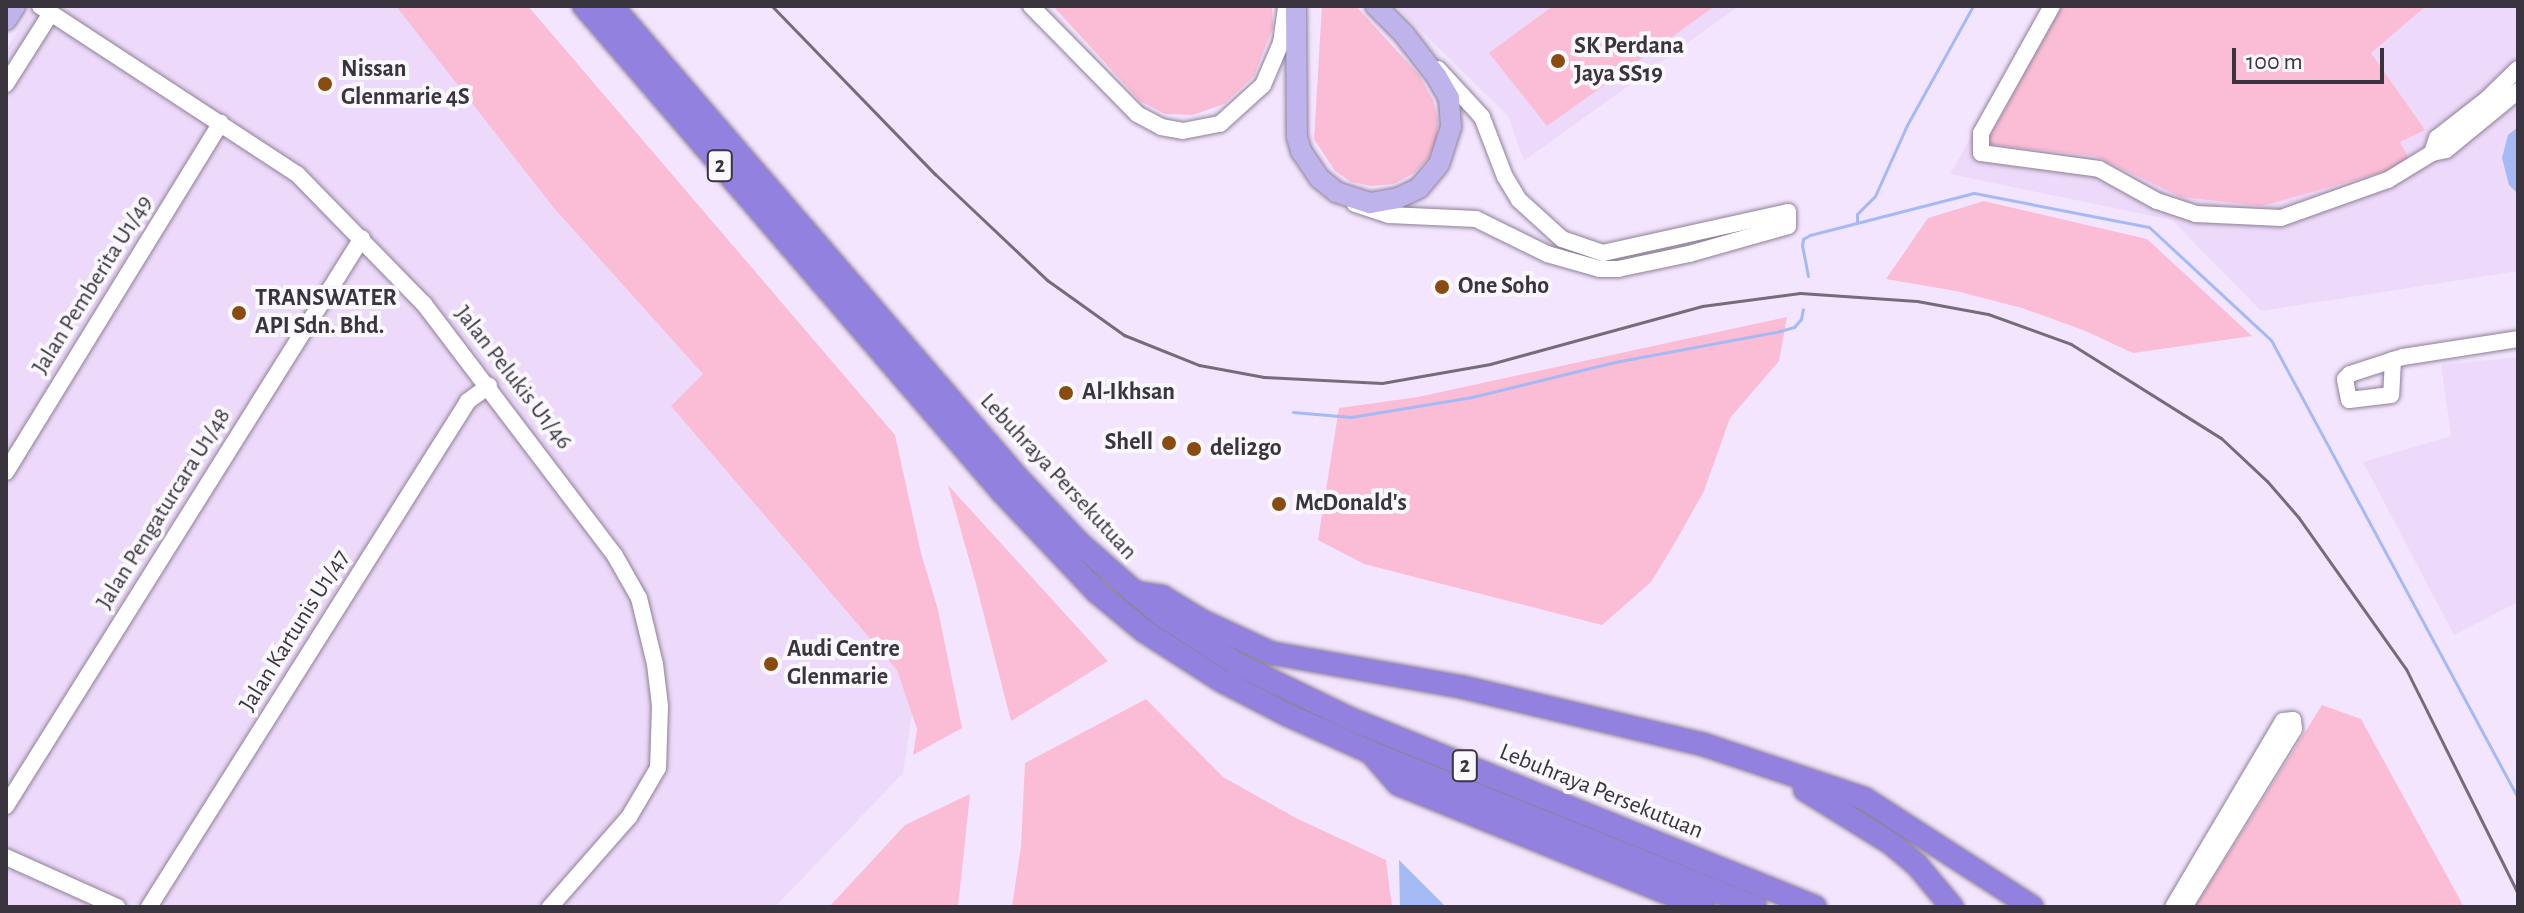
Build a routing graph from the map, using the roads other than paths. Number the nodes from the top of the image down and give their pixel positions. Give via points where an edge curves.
1 (15, 6) edge
2 (584, 6) edge
3 (612, 6) edge
4 (1031, 6) edge
5 (1286, 6) edge
6 (1296, 6) edge
7 (1376, 6) edge
8 (2052, 6) edge
9 (45, 9) edge
10 (6, 20) edge
11 (1404, 34) junction
12 (2518, 69) edge
13 (6, 84) edge
14 (2518, 91) edge
15 (221, 123) junction
16 (2432, 153) junction
17 (1343, 195) junction
18 (1788, 195) dead end
19 (1788, 212) junction
20 (1685, 236) junction
21 (362, 238) junction
22 (1689, 254) junction
23 (2518, 339) edge
24 (2393, 360) dead end
25 (489, 386) junction
26 (6, 472) edge
27 (1132, 592) junction
28 (1702, 744) junction
29 (1370, 752) junction
30 (1830, 787) junction
31 (6, 806) edge
32 (6, 857) edge
33 (561, 903) edge
34 (117, 907) edge
35 (149, 907) edge
36 (1703, 907) edge
37 (1755, 907) edge
38 (1815, 907) edge
39 (1952, 907) edge
40 (2032, 907) edge
41 (2045, 907) edge
42 (2173, 907) edge
43 (2184, 907) edge

1 - 10 main road
2 - 29 highway, Lebuhraya Persekutuan / 2 via 973,460 1097,592 1144,631 1222,681
3 - 27 highway, Lebuhraya Persekutuan / 2 via 1017,477
4 - 5 street via 1137,114 1183,131 1220,124 1263,85 1281,43
6 - 17 main road via 1301,151 1319,178
7 - 11 main road
8 - 16 street via 1981,133 1978,146 1984,154 2099,169 2157,201 2196,214 2281,218 2388,180
9 - 13 street
9 - 15 street, Jalan Pelukis U1/46
11 - 17 main road via 1449,98 1447,146 1426,180 1409,194 1370,203
11 - 20 street via 1482,117 1519,200 1562,239 1603,253
12 - 16 street via 2437,138
14 - 16 street via 2446,150
15 - 21 street, Jalan Pelukis U1/46 via 298,175
15 - 26 street, Jalan Pemberita U1/49
17 - 22 street via 1380,213 1476,219 1547,254 1600,269
18 - 19 street
19 - 20 street
19 - 22 street via 1790,222 1784,229
20 - 22 street
21 - 25 street, Jalan Pelukis U1/46 via 424,304
21 - 31 street, Jalan Pengaturcara U1/48
23 - 24 street
25 - 33 street, Jalan Pelukis U1/46 via 614,554 639,598 655,664 658,768 629,817
25 - 35 street, Jalan Kartunis U1/47 via 468,401
27 - 28 highway via 1163,597 1271,653 1462,687
27 - 38 highway, Lebuhraya Persekutuan / 2 via 1225,657 1313,702
28 - 30 highway
28 - 39 highway via 1823,799 1864,824 1917,865
29 - 36 highway via 1398,784
29 - 37 highway, Lebuhraya Persekutuan / 2
30 - 40 highway via 1865,799
30 - 41 street via 1846,785 1870,795
32 - 34 street
42 - 43 street via 2283,721 2290,718 2294,729

